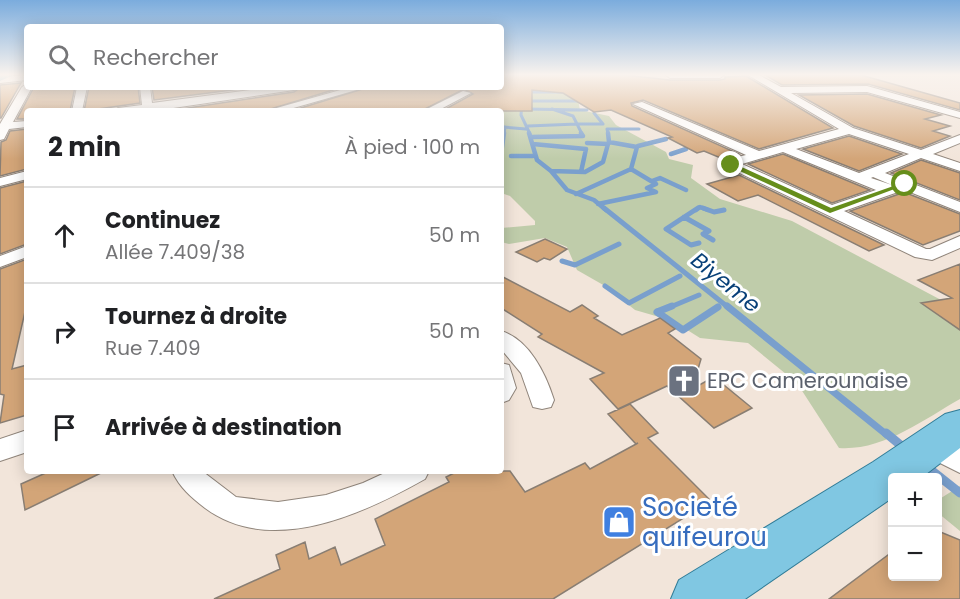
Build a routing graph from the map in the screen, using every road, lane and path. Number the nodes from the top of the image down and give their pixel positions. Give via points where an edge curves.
1 (17, 103) edge
2 (188, 103) edge
3 (299, 103) edge
4 (803, 103) edge
5 (917, 103) edge
6 (639, 104) dead end
7 (156, 108) edge
8 (282, 108) edge
9 (960, 115) edge
10 (24, 124) edge
11 (1, 130) edge
12 (849, 130) junction
13 (960, 139) edge
14 (783, 148) junction
15 (757, 155) junction
16 (923, 155) junction
17 (960, 167) edge
18 (874, 173) junction
19 (24, 176) edge
20 (858, 178) junction
21 (0, 182) edge
22 (905, 184) junction
23 (889, 190) junction
24 (960, 207) edge
25 (830, 211) junction
26 (960, 241) edge
27 (24, 252) edge
28 (0, 262) edge
29 (504, 341) edge
30 (542, 400) dead end
31 (24, 442) edge
32 (0, 450) edge
33 (932, 452) edge
34 (188, 474) edge
35 (410, 474) edge
36 (698, 599) edge

1 - 11 street
2 - 7 street
3 - 8 street
4 - 12 street
5 - 9 street
6 - 15 street
10 - 11 street
12 - 14 street
12 - 16 street
13 - 16 street
14 - 15 street
14 - 20 street
15 - 25 street via 731,165
16 - 17 street
16 - 18 street
18 - 20 street
18 - 22 street
19 - 21 street
20 - 23 street
22 - 23 street
22 - 24 street
23 - 25 street
25 - 26 street via 926,255
27 - 28 street
29 - 30 street via 530,368
31 - 32 street
33 - 36 main road
34 - 35 street via 192,482 230,508 276,517 332,507 378,492

